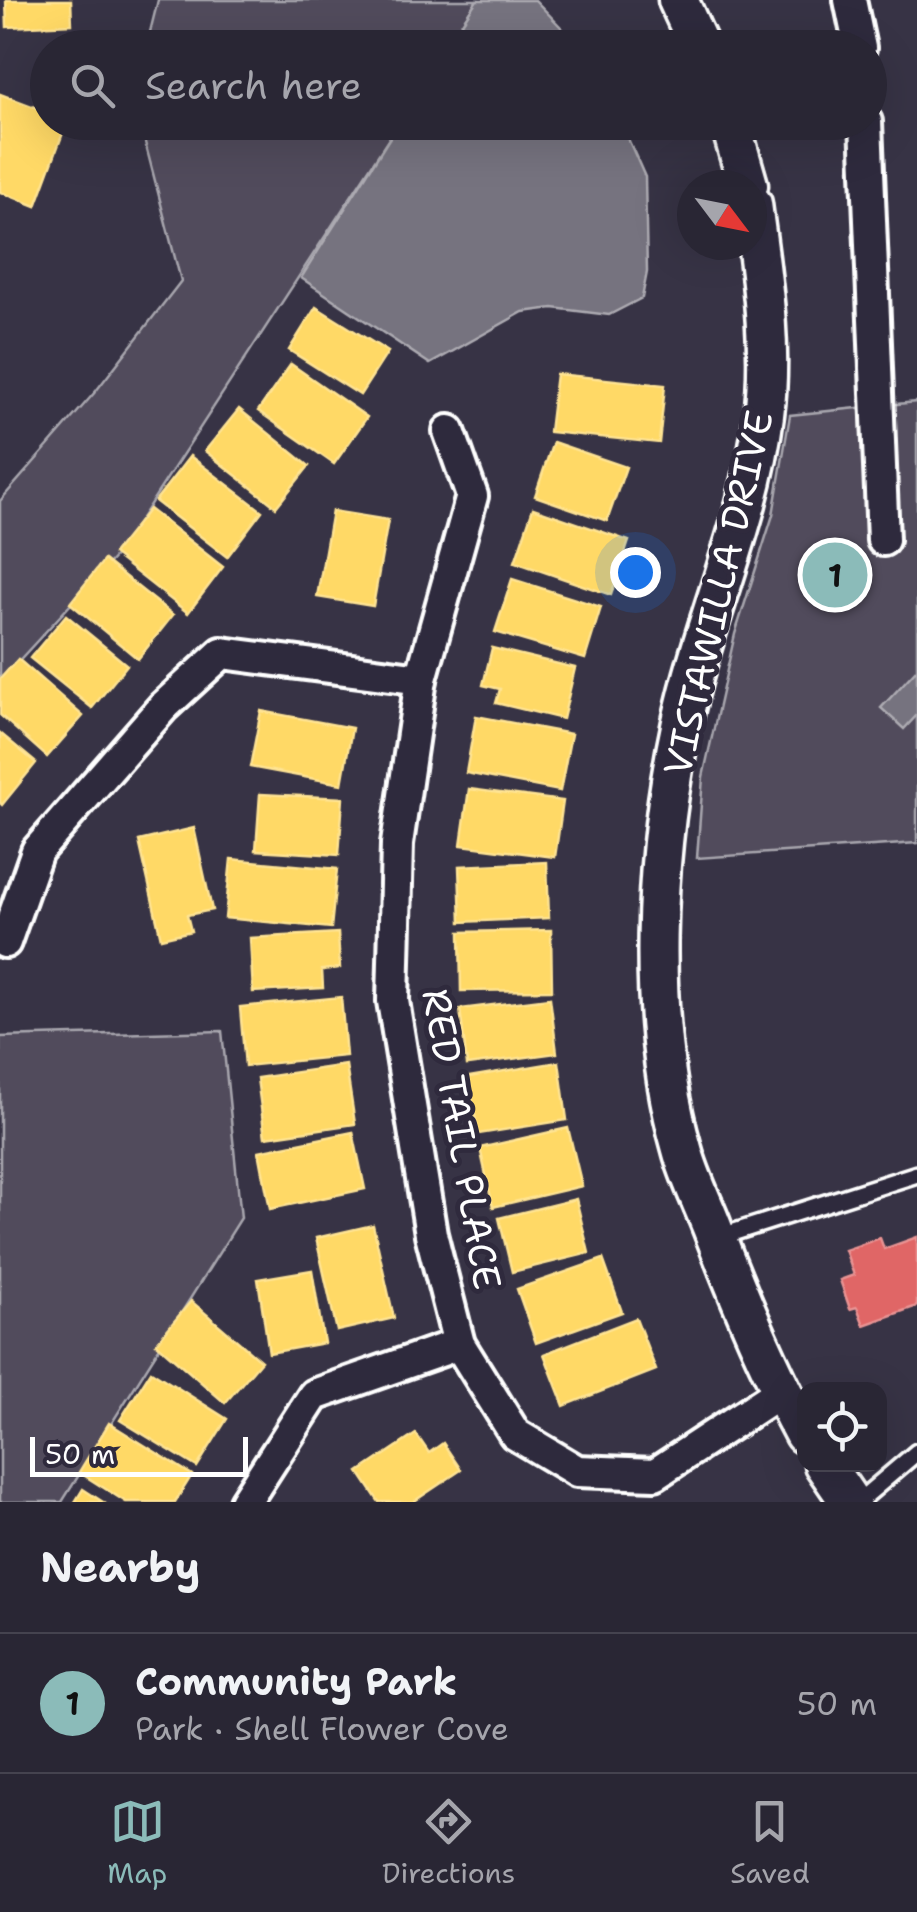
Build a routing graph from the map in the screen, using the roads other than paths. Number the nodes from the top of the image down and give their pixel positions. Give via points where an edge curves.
1 (678, 0) edge
2 (850, 0) edge
3 (692, 30) edge
4 (856, 30) edge
5 (735, 140) edge
6 (867, 140) edge
7 (744, 170) edge
8 (759, 260) edge
9 (449, 431) dead end
10 (884, 540) dead end
11 (420, 679) junction
12 (5, 942) dead end
13 (917, 1174) edge
14 (716, 1238) junction
15 (458, 1344) junction
16 (781, 1391) junction
17 (797, 1421) edge
18 (917, 1452) edge
19 (829, 1472) edge
20 (245, 1502) edge
21 (850, 1502) edge
22 (858, 1502) edge

1 - 3 street
2 - 4 street
5 - 7 street
6 - 10 street
8 - 14 street, VISTAWILLA DRIVE via 766,315 764,415 682,721 664,834 658,970 663,1056 682,1150
9 - 11 street, RED TAIL PLACE via 472,496
11 - 12 street via 222,653 163,707 38,851
11 - 15 street, RED TAIL PLACE via 397,844 393,1001 431,1234
13 - 14 lane
14 - 16 street, VISTAWILLA DRIVE
15 - 16 street, RED TAIL PLACE via 514,1434 577,1470 655,1474
15 - 20 street via 314,1395
16 - 17 street, VISTAWILLA DRIVE
18 - 22 lane
19 - 21 street

